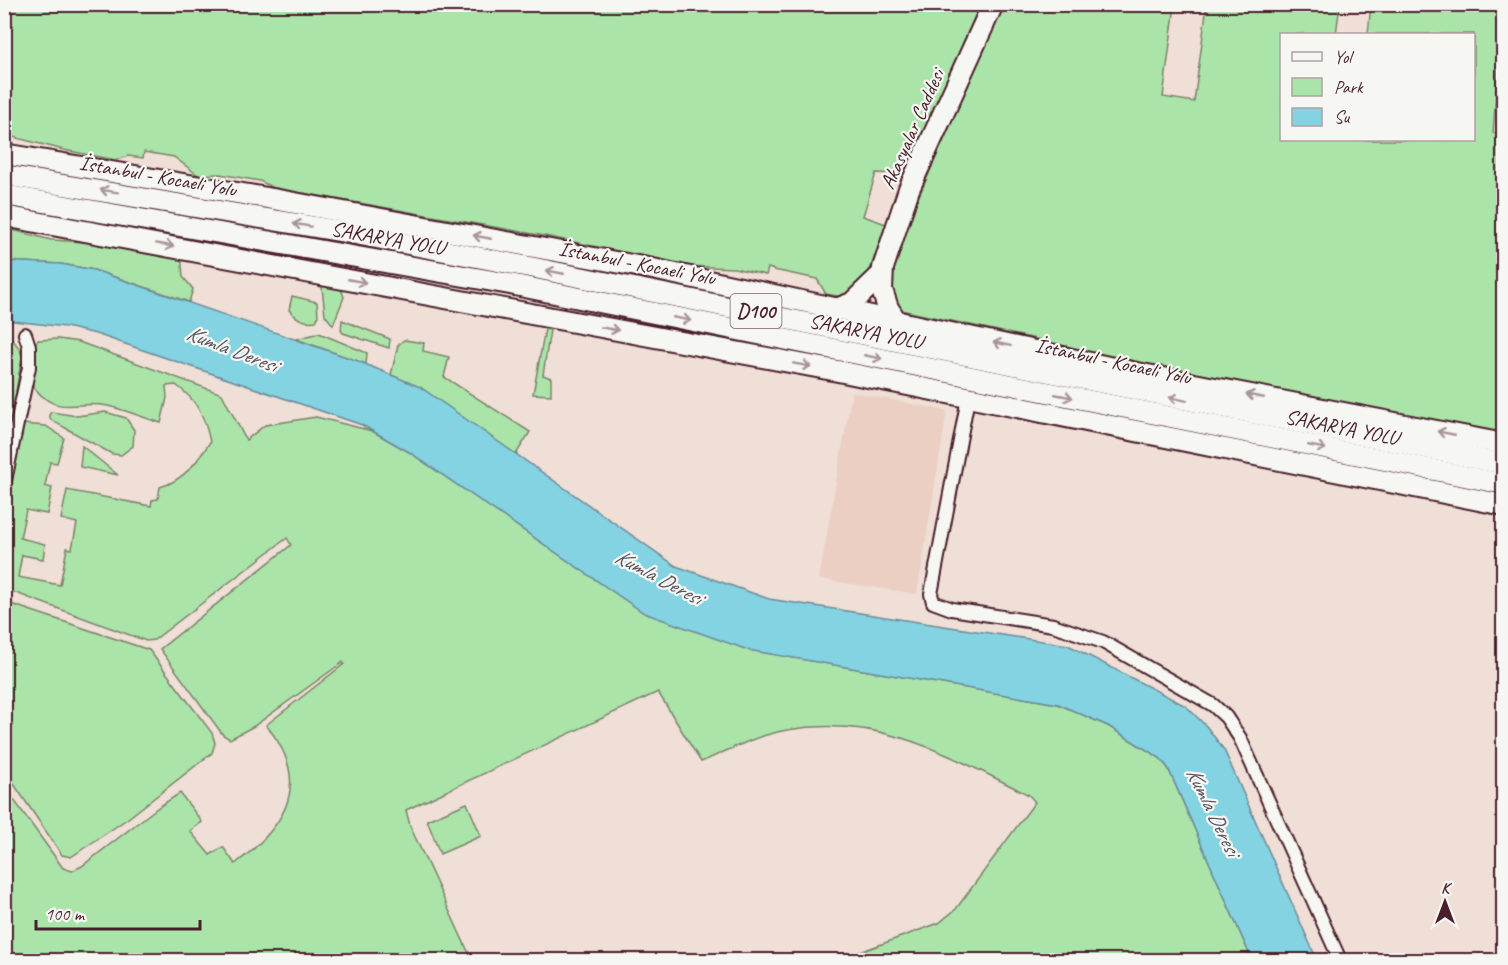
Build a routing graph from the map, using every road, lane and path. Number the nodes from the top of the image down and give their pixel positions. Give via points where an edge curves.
1 (993, 4) edge
2 (4, 152) edge
3 (4, 175) edge
4 (4, 195) edge
5 (4, 216) edge
6 (512, 242) junction
7 (210, 253) junction
8 (407, 266) junction
9 (881, 275) junction
10 (738, 307) junction
11 (837, 309) junction
12 (897, 322) junction
13 (25, 334) dead end
14 (968, 398) junction
15 (1503, 444) edge
16 (1503, 464) edge
17 (1503, 484) edge
18 (4, 485) edge
19 (1503, 505) edge
20 (1340, 960) edge

1 - 9 main road, Akasyalar Caddesi via 909,189
6 -> 2 main road
10 -> 3 main road, İstanbul - Kocaeli Yolu / D100 via 334,230
4 - 8 main road, SAKARYA YOLU / D100
5 -> 7 main road
6 - 10 main road
6 - 11 main road
7 - 8 main road
7 -> 14 main road
8 -> 17 main road, SAKARYA YOLU / D100
9 - 11 main road via 852,303
9 - 12 main road via 888,308
16 -> 10 main road, İstanbul - Kocaeli Yolu / D100
11 - 12 main road
15 -> 12 main road
13 - 18 street via 29,367
14 - 19 main road
14 - 20 street via 931,594 933,602 952,609 1077,631 1213,705 1240,738

